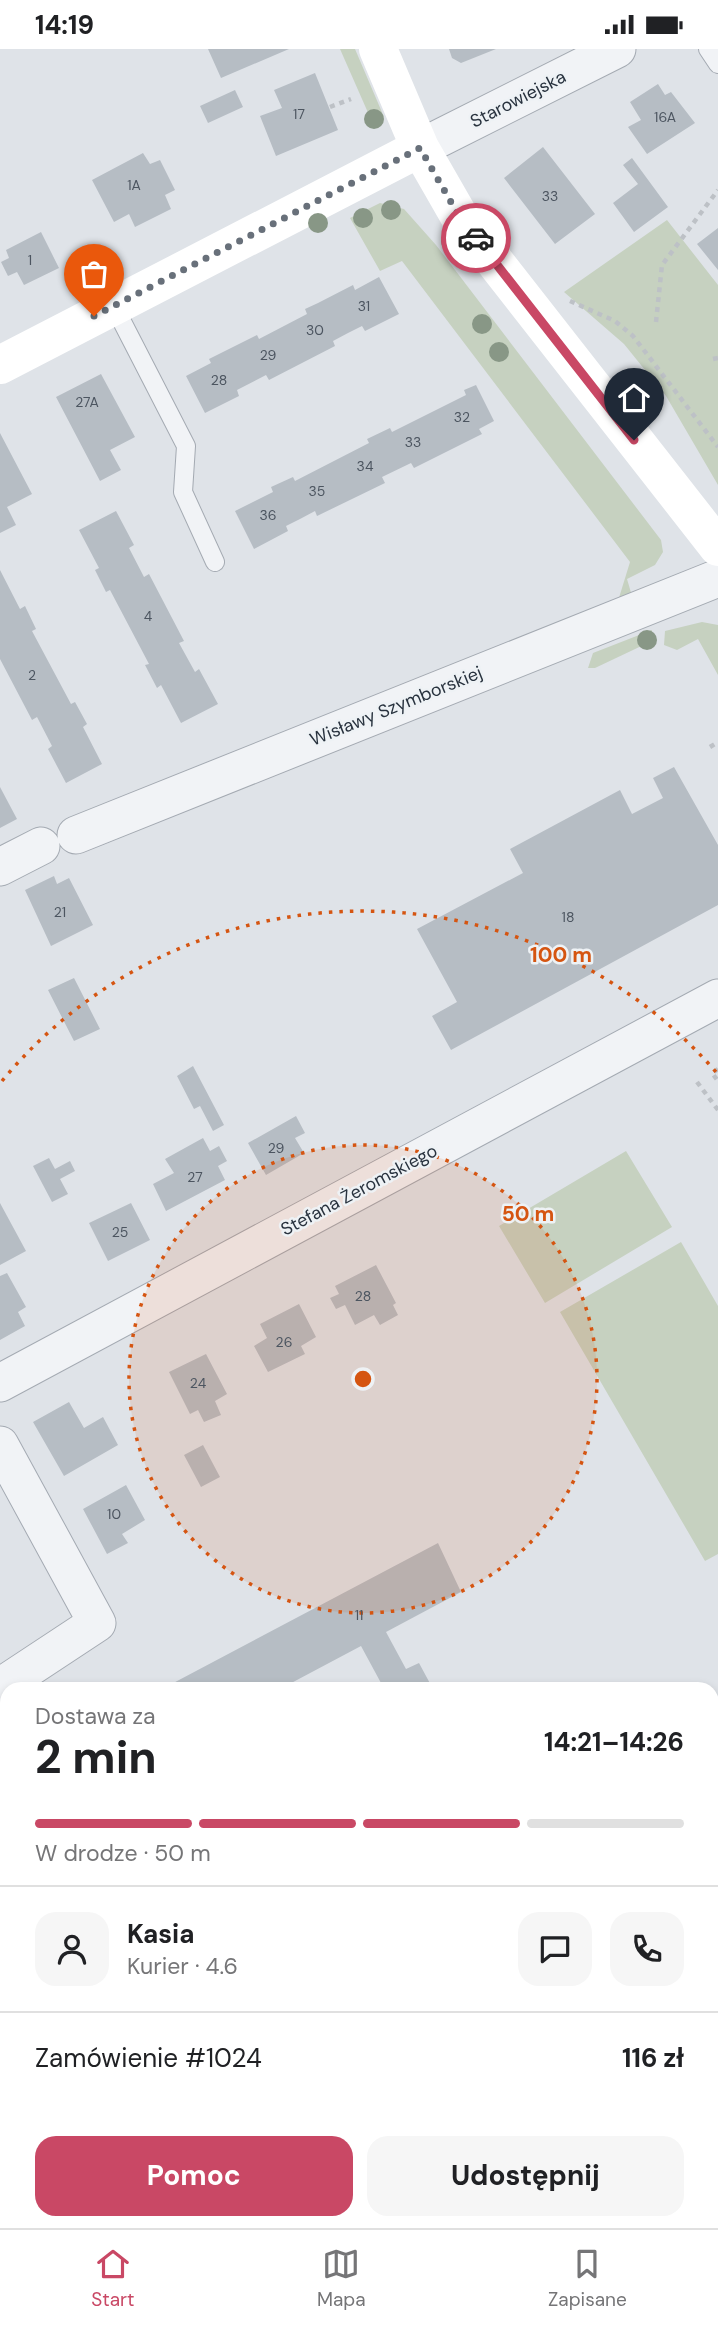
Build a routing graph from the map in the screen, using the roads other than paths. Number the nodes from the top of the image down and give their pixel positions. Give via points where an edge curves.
1 (378, 49) edge
2 (617, 49) edge
3 (708, 49) edge
4 (718, 64) edge
5 (420, 148) junction
6 (114, 306) junction
7 (0, 365) edge
8 (718, 547) edge
9 (215, 562) dead end
10 (718, 578) edge
11 (76, 835) dead end
12 (41, 846) dead end
13 (0, 867) edge
14 (718, 997) edge
15 (0, 1383) edge
16 (0, 1445) edge
17 (8, 1682) edge

1 - 5 street
2 - 5 street, Starowiejska
3 - 4 lane
5 - 6 street
5 - 8 street via 459,216
6 - 7 street
6 - 9 lane via 186,446 183,492
10 - 11 street, Wisławy Szymborskiej
12 - 13 street
14 - 15 street, Stefana Żeromskiego
16 - 17 street via 97,1623

